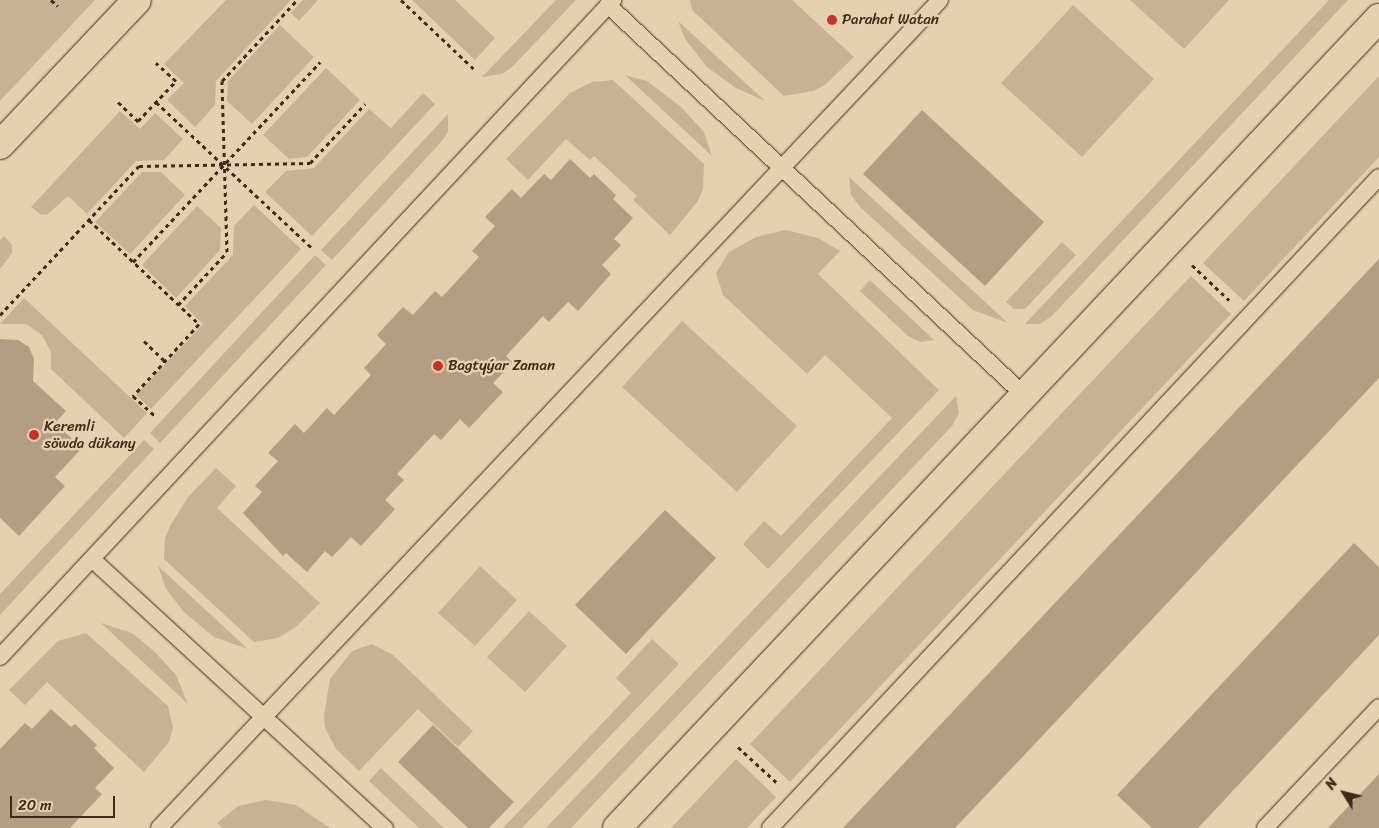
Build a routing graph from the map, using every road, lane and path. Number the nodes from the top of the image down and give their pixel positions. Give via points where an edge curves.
1 (52, 0) edge
2 (137, 0) edge
3 (297, 0) edge
4 (401, 0) edge
5 (940, 0) edge
6 (611, 3) edge
7 (58, 6) dead end
8 (1379, 18) edge
9 (320, 62) dead end
10 (156, 63) dead end
11 (476, 72) dead end
12 (118, 102) dead end
13 (156, 102) junction
14 (365, 104) dead end
15 (0, 144) edge
16 (224, 166) junction
17 (781, 168) junction
18 (1379, 177) edge
19 (88, 220) junction
20 (312, 248) dead end
21 (133, 262) junction
22 (1197, 270) dead end
23 (1231, 301) dead end
24 (178, 305) junction
25 (0, 316) edge
26 (144, 341) dead end
27 (164, 362) junction
28 (1024, 395) junction
29 (155, 416) dead end
30 (92, 559) junction
31 (0, 658) edge
32 (1379, 707) edge
33 (264, 716) junction
34 (743, 751) dead end
35 (783, 789) dead end
36 (159, 828) edge
37 (385, 828) edge
38 (617, 828) edge
39 (770, 828) edge
40 (1265, 828) edge

1 - 7 path
2 - 15 street
3 - 16 path via 222,81
4 - 11 path
5 - 17 lane
6 - 17 lane
6 - 30 lane
8 - 28 street
9 - 16 path
10 - 13 path via 176,81
12 - 13 path via 138,122
13 - 16 path
14 - 16 path via 310,163
16 - 19 path via 139,166
16 - 20 path
16 - 21 path
16 - 24 path via 227,252
17 - 28 lane
17 - 33 lane
18 - 39 lane
19 - 21 path
19 - 25 path
21 - 24 path
22 - 23 path
24 - 27 path via 199,324
26 - 27 path
27 - 29 path via 133,396
28 - 38 street
30 - 31 lane
30 - 33 lane
32 - 40 lane
33 - 36 lane
33 - 37 lane
34 - 35 path

